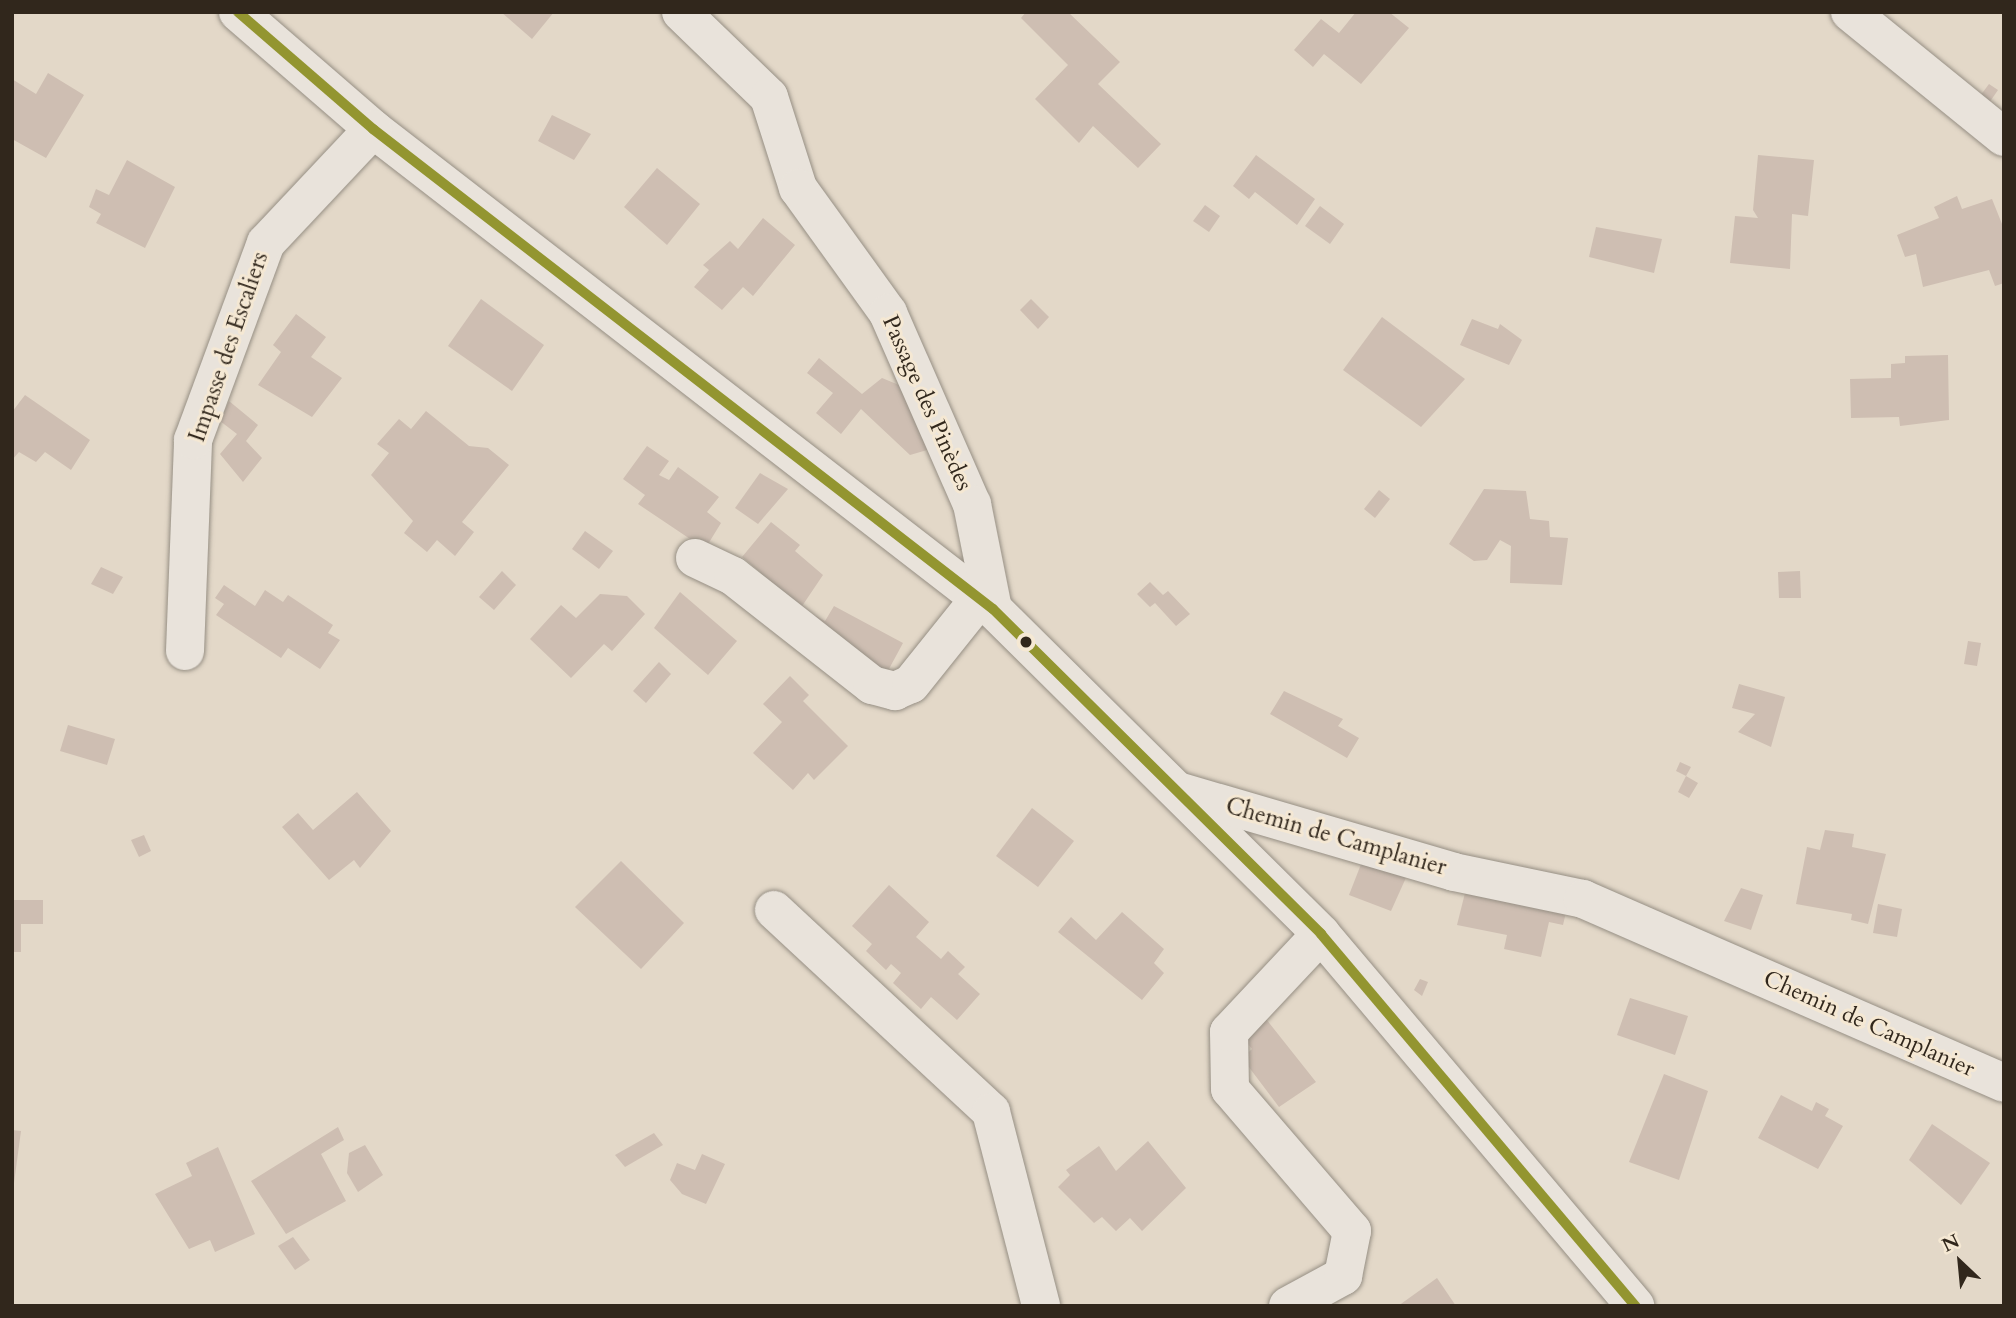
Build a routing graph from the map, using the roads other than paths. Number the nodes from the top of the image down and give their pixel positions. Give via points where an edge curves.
1 (681, 12) edge
2 (1850, 12) edge
3 (244, 14) edge
4 (373, 129) junction
5 (2004, 137) edge
6 (695, 558) dead end
7 (986, 604) junction
8 (185, 651) dead end
9 (1179, 791) junction
10 (774, 910) dead end
11 (1321, 934) junction
12 (2004, 1083) edge
13 (1041, 1306) edge
14 (1288, 1306) edge
15 (1634, 1306) edge

1 - 7 street, Passage des Pinèdes via 769,97 798,188 888,313 972,504
2 - 5 street
3 - 4 street, Chemin de Camplanier
4 - 7 street, Chemin de Camplanier
4 - 8 street, Impasse des Escaliers via 266,243 193,439
6 - 7 street via 733,576 872,685 895,691 911,684
7 - 9 street, Chemin de Camplanier
9 - 11 street
9 - 12 street, Chemin de Camplanier via 1454,872 1583,899
10 - 13 street via 991,1112
11 - 14 street via 1229,1032 1230,1088 1352,1231 1343,1276
11 - 15 street

